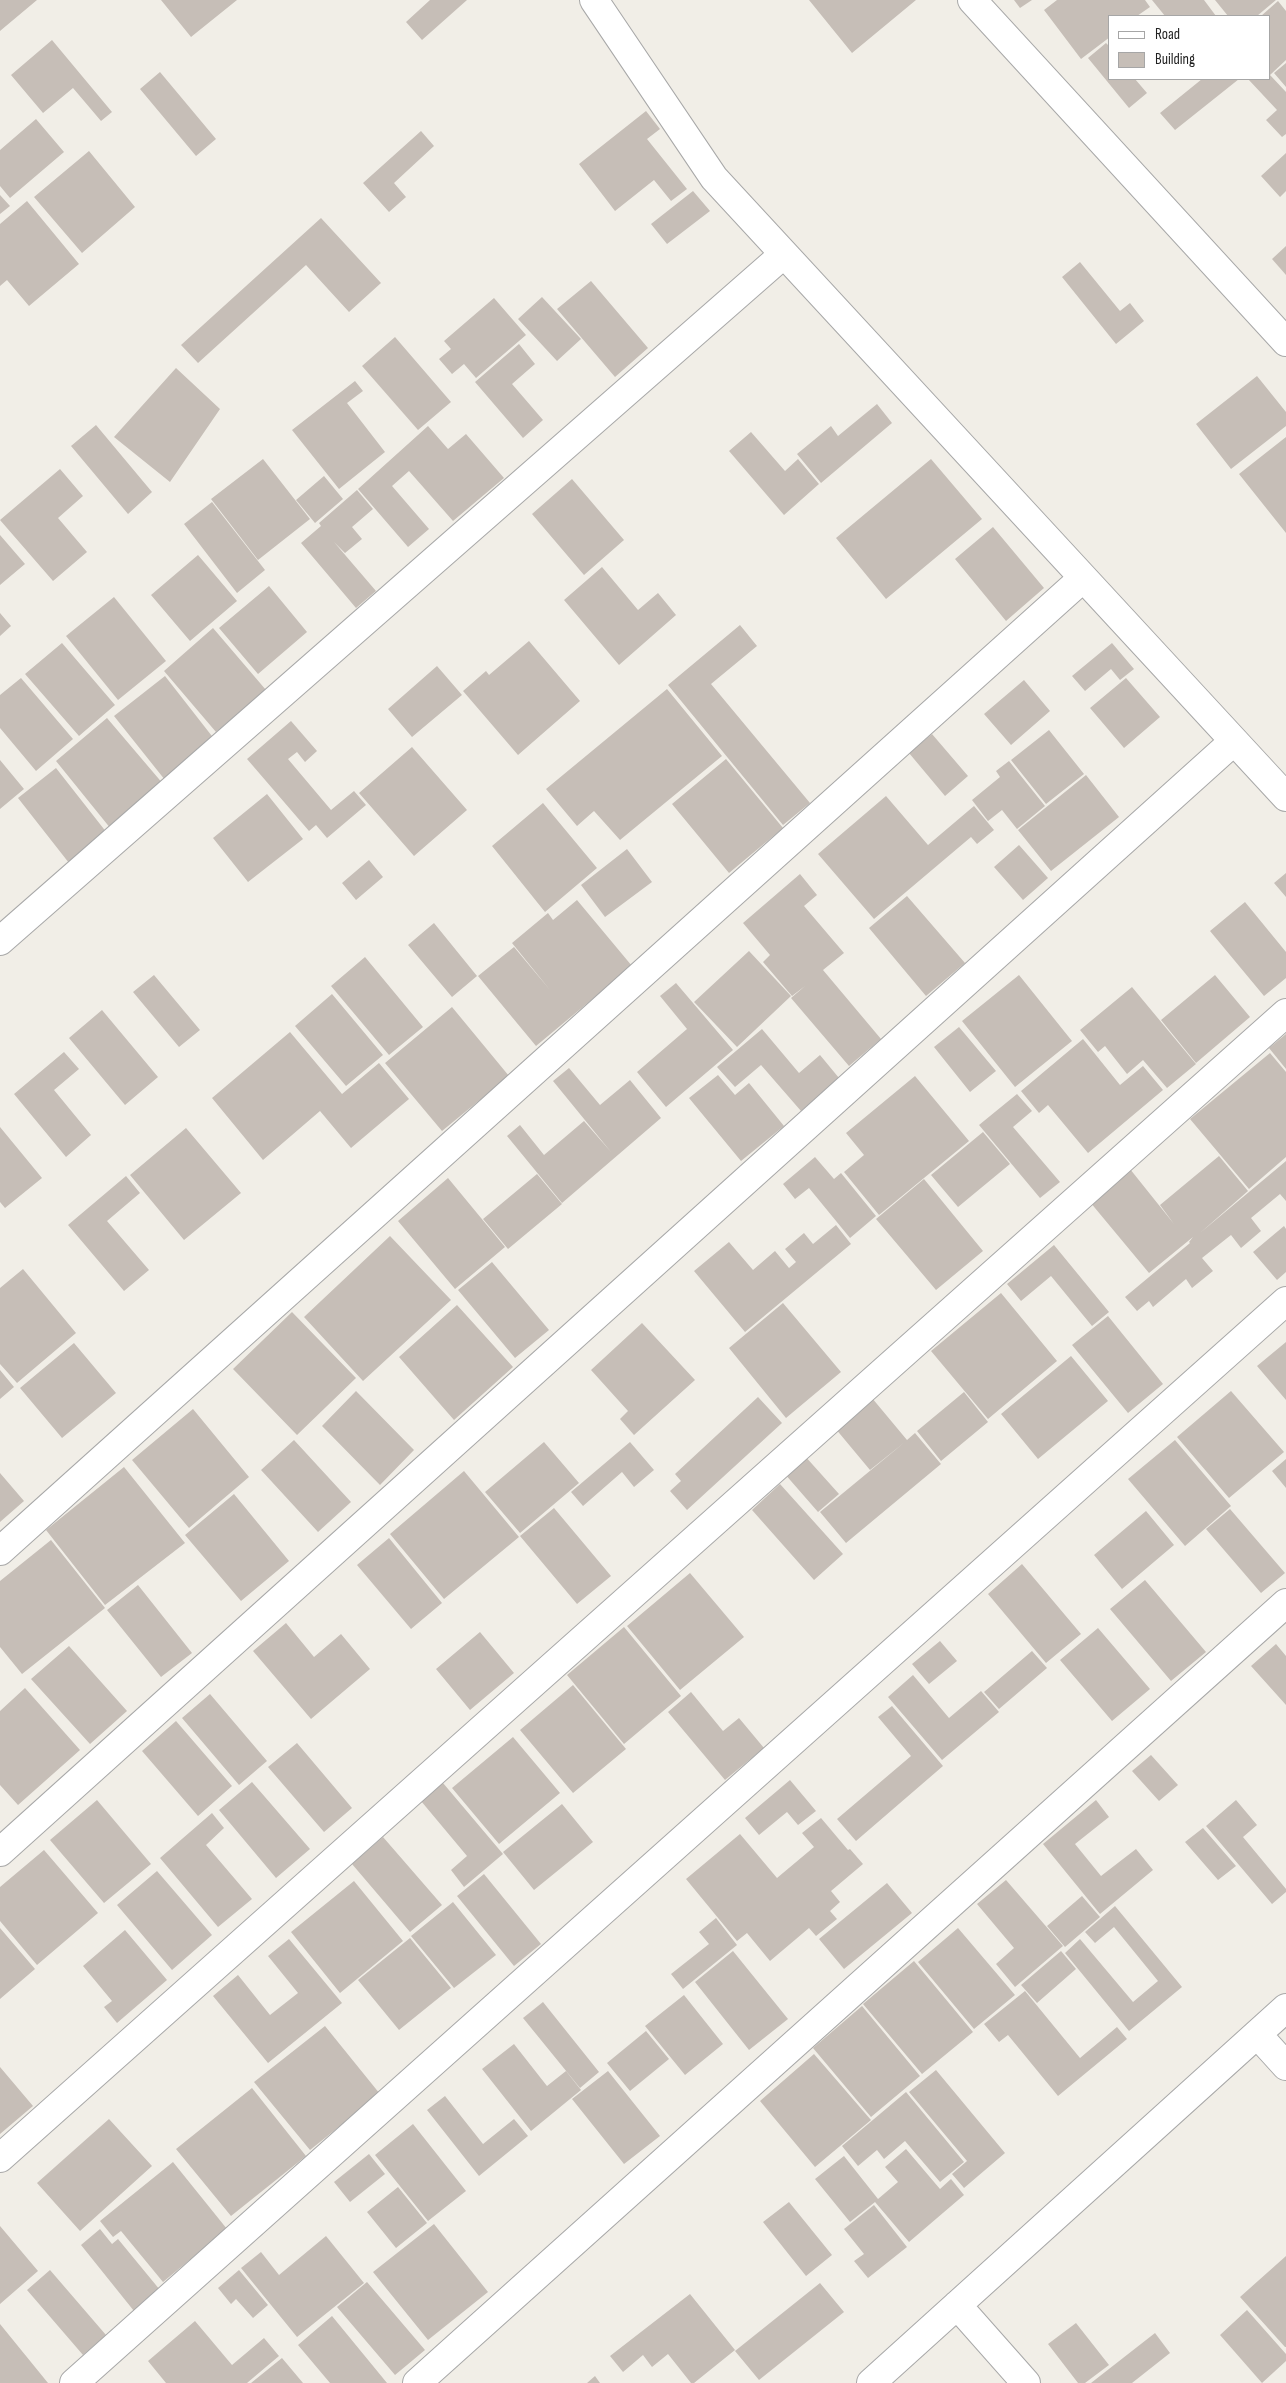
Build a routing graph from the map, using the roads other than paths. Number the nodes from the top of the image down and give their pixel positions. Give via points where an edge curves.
1 (594, 0) edge
2 (972, 0) edge
3 (784, 254) junction
4 (1286, 342) edge
5 (1083, 578) junction
6 (1234, 741) junction
7 (1286, 797) edge
8 (0, 940) edge
9 (1286, 1014) edge
10 (1286, 1301) edge
11 (0, 1551) edge
12 (1286, 1603) edge
13 (0, 1852) edge
14 (1286, 2008) edge
15 (1257, 2034) junction
16 (1286, 2066) edge
17 (0, 2158) edge
18 (957, 2305) junction
19 (74, 2383) edge
20 (417, 2383) edge
21 (870, 2383) edge
22 (1026, 2383) edge

1 - 3 street via 714,178
2 - 4 street
3 - 5 street
3 - 8 street
5 - 6 street
5 - 11 street
6 - 7 street
6 - 13 street
9 - 17 street
10 - 19 street
12 - 20 street
14 - 15 street
15 - 16 street
15 - 18 street
18 - 21 street
18 - 22 street

